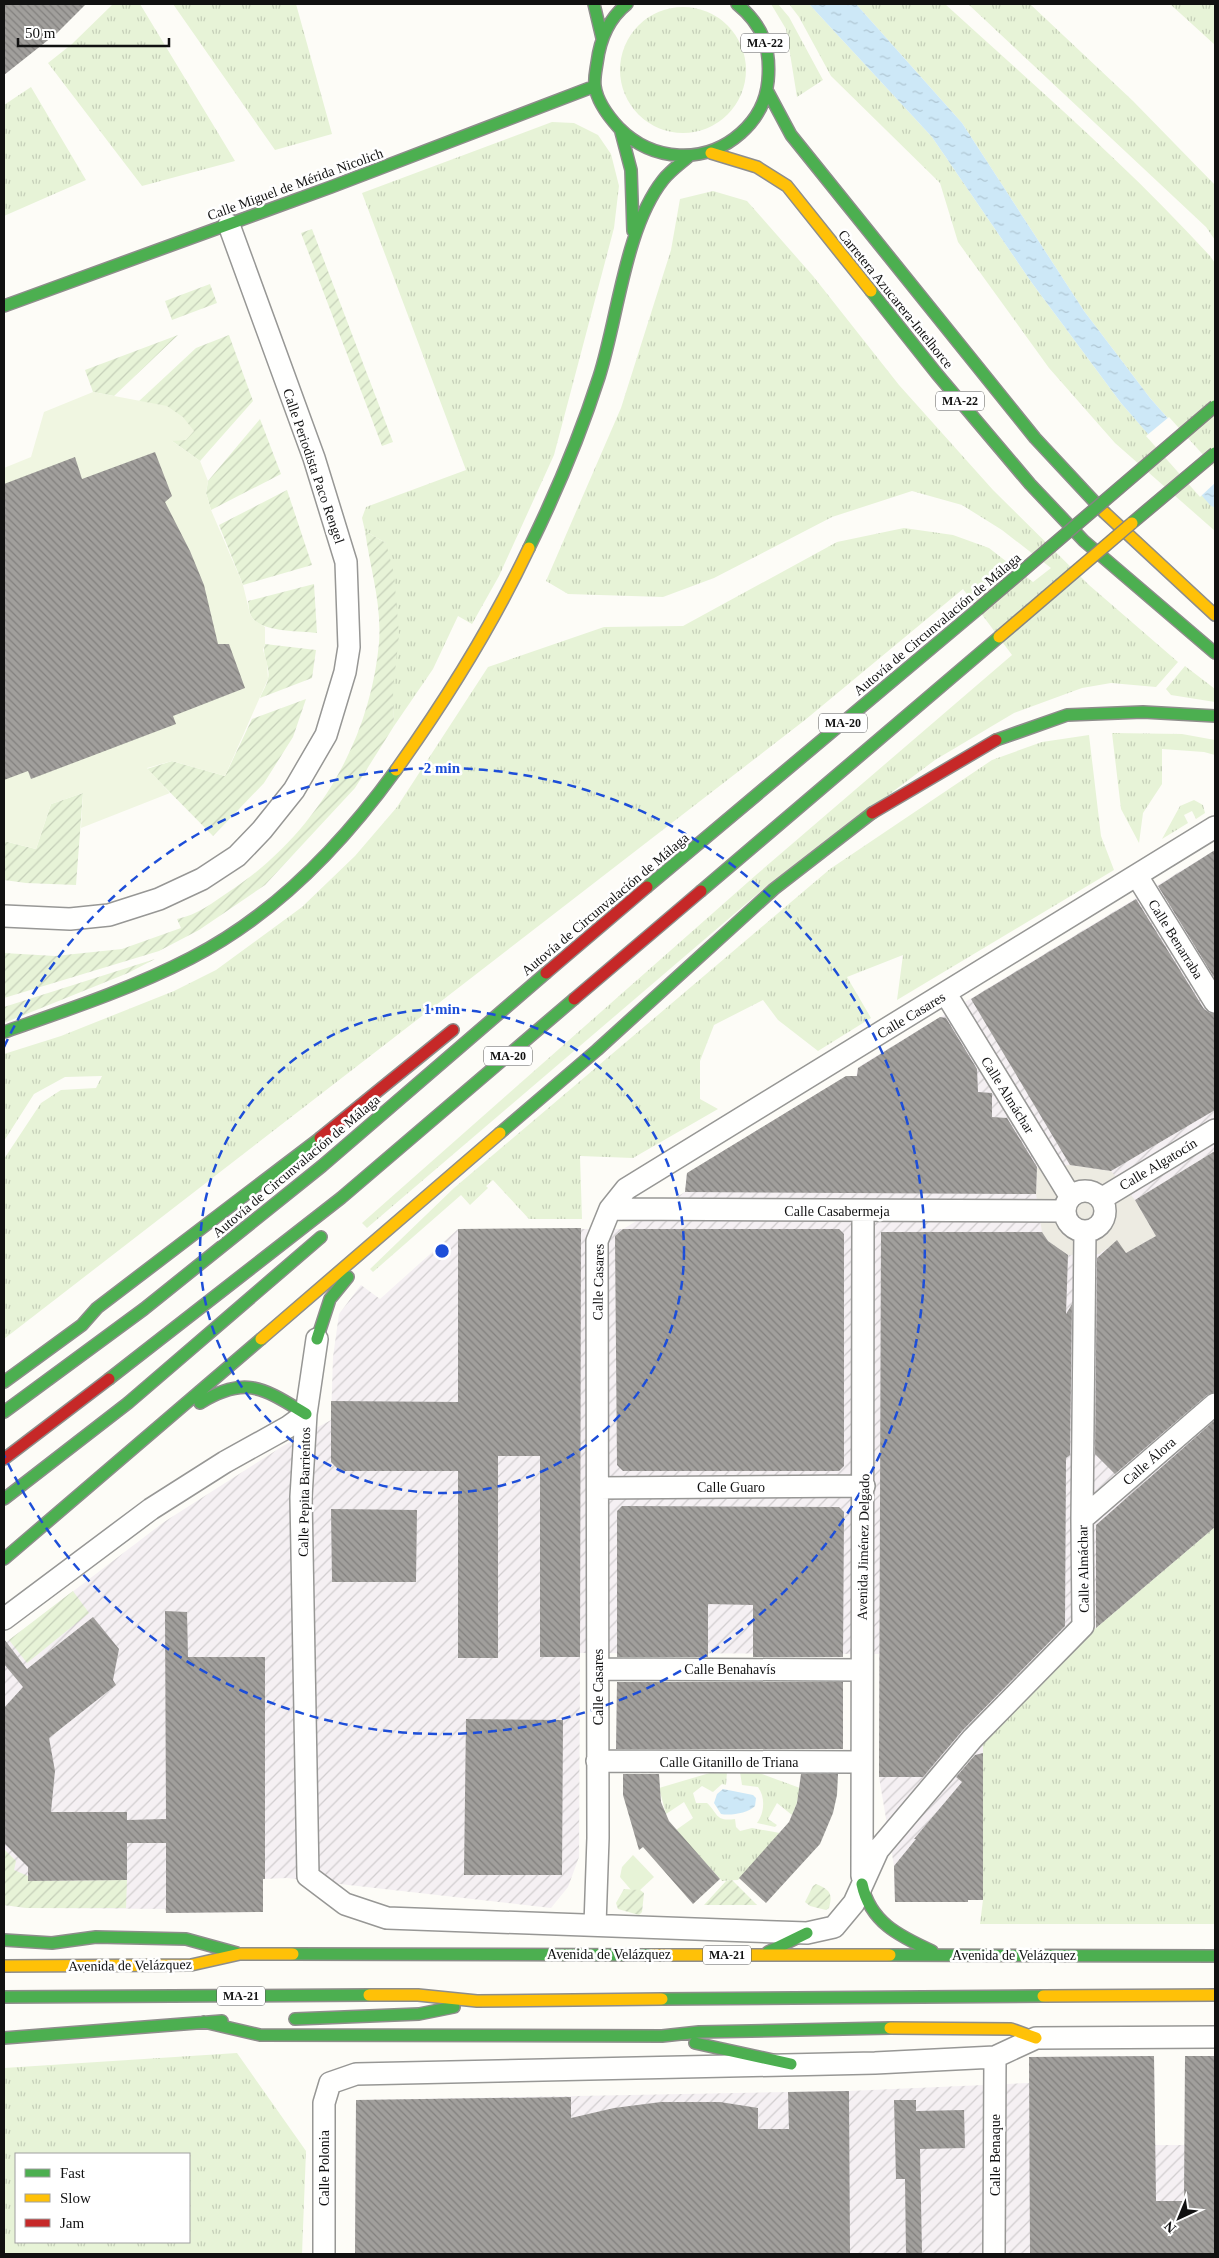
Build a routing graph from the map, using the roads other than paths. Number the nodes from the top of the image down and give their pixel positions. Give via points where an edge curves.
1 (594, 4) edge
2 (737, 4) edge
3 (623, 5) edge
4 (602, 38) junction
5 (595, 86) junction
6 (768, 92) junction
7 (621, 132) junction
8 (711, 153) junction
9 (688, 158) junction
10 (229, 225) junction
11 (633, 239) junction
12 (4, 306) edge
13 (1215, 406) edge
14 (1215, 453) edge
15 (1215, 615) edge
16 (1215, 653) edge
17 (1215, 716) edge
18 (1215, 827) edge
19 (1137, 876) junction
20 (4, 916) edge
21 (568, 954) junction
22 (528, 974) dead end
23 (946, 994) junction
24 (1215, 1002) edge
25 (465, 1020) dead end
26 (4, 1032) edge
27 (476, 1083) junction
28 (449, 1121) dead end
29 (1215, 1130) edge
30 (1101, 1199) junction
31 (1067, 1204) junction
32 (610, 1209) junction
33 (864, 1211) junction
34 (389, 1227) junction
35 (330, 1229) dead end
36 (1085, 1231) junction
37 (97, 1308) junction
38 (50, 1333) dead end
39 (317, 1339) joint
40 (4, 1382) edge
41 (1215, 1404) edge
42 (4, 1412) edge
43 (306, 1414) junction
44 (161, 1427) junction
45 (4, 1459) edge
46 (864, 1486) junction
47 (598, 1488) junction
48 (4, 1499) edge
49 (1082, 1518) junction
50 (4, 1559) edge
51 (4, 1619) edge
52 (598, 1669) junction
53 (862, 1670) junction
54 (597, 1761) junction
55 (861, 1762) junction
56 (862, 1884) junction
57 (595, 1925) junction
58 (62, 1931) dead end
59 (807, 1933) junction
60 (96, 1937) junction
61 (4, 1940) edge
62 (240, 1954) junction
63 (940, 1954) junction
64 (762, 1955) junction
65 (1215, 1956) edge
66 (4, 1966) edge
67 (1215, 1995) edge
68 (4, 1997) edge
69 (477, 2001) junction
70 (282, 2019) dead end
71 (253, 2020) dead end
72 (204, 2022) junction
73 (662, 2036) junction
74 (1215, 2037) edge
75 (4, 2038) edge
76 (1036, 2038) junction
77 (995, 2057) junction
78 (791, 2064) junction
79 (324, 2254) edge
80 (994, 2254) edge

1 - 4 main road
2 - 6 main road, MA-22 via 751,14 769,51
3 - 4 main road, MA-22
4 - 5 main road, MA-22
5 - 7 main road, MA-22 via 604,110
5 - 10 main road, Calle Miguel de Mérida Nicolich
6 - 8 main road, MA-22 via 756,118 737,140
6 - 15 main road, Carretera Azucarera-Intelhorce / MA-22 via 792,135 1035,438 1087,496
7 - 9 main road, MA-22 via 652,152
7 - 11 main road via 631,170
8 - 9 main road, MA-22
8 - 16 main road, Carretera Azucarera-Intelhorce / MA-22 via 757,167 787,186 937,374 1030,484 1084,541
9 - 11 main road via 662,181
10 - 12 main road, Calle Miguel de Mérida Nicolich
10 - 20 street, Calle Periodista Paco Rengel via 314,458 346,562 349,647 326,735 294,790 262,830 237,856 202,879 159,899 109,916 70,920
11 - 26 main road via 602,368 556,492 525,559 481,639 448,694 376,797 348,832 292,888 250,922 208,949 124,990
13 - 21 main road, Autovía de Circunvalación de Málaga / MA-20, bridge
14 - 27 main road, MA-20, bridge
17 - 34 main road via 1143,712 1066,715 990,742 869,815 774,889 598,1050
18 - 19 street, Calle Casares
19 - 23 street, Calle Casares
19 - 24 street, Calle Benarraba
21 - 22 main road
21 - 42 main road, Autovía de Circunvalación de Málaga / MA-20 via 322,1166 144,1309
23 - 31 street, Calle Almáchar
23 - 32 street, Calle Casares via 626,1189
25 - 37 main road via 283,1168
27 - 28 main road
27 - 45 main road, MA-20 via 341,1198
29 - 30 street, Calle Algatocín
30 - 31 street via 1083,1190
30 - 36 street via 1105,1210 1102,1222
31 - 33 street, Calle Casabermeja
31 - 36 street via 1065,1218 1073,1228
32 - 33 street, Calle Casabermeja
32 - 47 street, Calle Casares via 597,1241
33 - 46 street, Avenida Jiménez Delgado
34 - 39 main road via 330,1299
34 - 44 main road
35 - 48 main road via 128,1403
36 - 49 street, Calle Almáchar
37 - 38 main road
37 - 40 main road via 82,1325
39 - 43 street
41 - 49 street, Calle Álora
43 - 44 main road via 269,1392 247,1386 222,1390
43 - 51 street, Calle Pepita Barrientos via 151,1509
43 - 57 street, Calle Pepita Barrientos via 301,1497 308,1876 345,1904 388,1918
44 - 50 main road
46 - 47 street, Calle Guaro
46 - 53 street, Avenida Jiménez Delgado
47 - 52 street, Calle Casares
49 - 56 street, Calle Almáchar via 1084,1626 972,1739 878,1850
52 - 53 street, Calle Benahavís
52 - 54 street, Calle Casares
53 - 55 street, Avenida Jiménez Delgado
54 - 55 street, Calle Gitanillo de Triana
54 - 57 street, Calle Casares
55 - 56 street, Avenida Jiménez Delgado
56 - 59 street, Calle Almáchar via 854,1903 834,1927
56 - 63 main road via 866,1901 882,1922 908,1941
57 - 59 street, Calle Almáchar
58 - 60 main road
59 - 64 main road
60 - 61 main road via 52,1943
60 - 62 main road via 186,1939
62 - 64 main road, Avenida de Velázquez / MA-21
62 - 66 main road, Avenida de Velázquez / MA-21 via 191,1966
63 - 64 main road, Avenida de Velázquez / MA-21
63 - 65 main road, Avenida de Velázquez / MA-21
67 - 69 main road, MA-21
68 - 69 main road, MA-21 via 418,1995
69 - 70 main road via 419,2014
71 - 72 main road
72 - 73 main road via 260,2036
72 - 75 main road
73 - 76 main road via 699,2032 911,2028 1011,2029
73 - 78 main road
74 - 76 street
76 - 77 street
77 - 78 street
77 - 80 street, Calle Benaque
78 - 79 street, Calle Polonia via 356,2074 330,2083 324,2103

